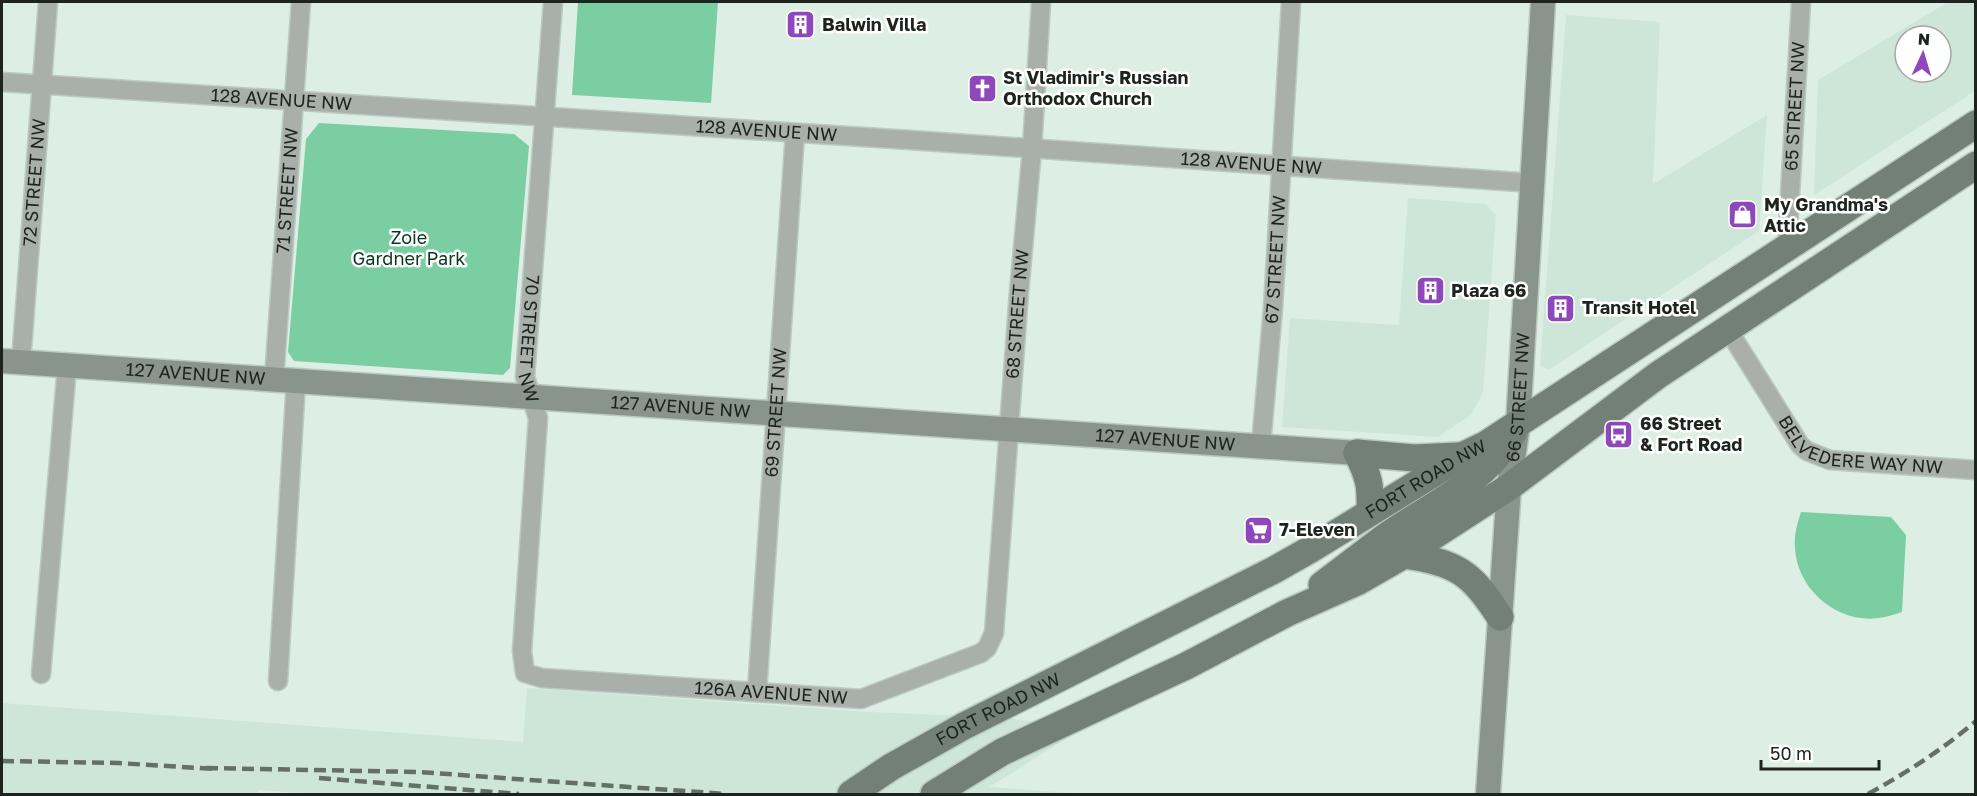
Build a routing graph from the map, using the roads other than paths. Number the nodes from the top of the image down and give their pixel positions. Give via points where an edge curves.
1 (48, 2) edge
2 (301, 2) edge
3 (552, 2) edge
4 (1041, 2) edge
5 (1291, 2) edge
6 (1543, 2) edge
7 (1801, 2) edge
8 (2, 82) edge
9 (42, 85) junction
10 (294, 101) junction
11 (544, 117) junction
12 (1976, 124) edge
13 (795, 133) junction
14 (1032, 149) junction
15 (1281, 165) junction
16 (1976, 165) edge
17 (1532, 183) junction
18 (1787, 247) junction
19 (1717, 294) junction
20 (1727, 328) junction
21 (11, 362) edge
22 (67, 366) junction
23 (285, 380) junction
24 (532, 396) junction
25 (775, 413) junction
26 (1518, 424) junction
27 (1009, 429) junction
28 (1261, 445) junction
29 (1357, 453) junction
30 (1461, 456) junction
31 (1976, 470) edge
32 (1509, 487) junction
33 (1370, 512) junction
34 (1404, 555) junction
35 (1287, 613) junction
36 (1500, 617) junction
37 (995, 628) joint
38 (525, 673) joint
39 (42, 674) dead end
40 (278, 681) dead end
41 (757, 692) junction
42 (851, 795) edge
43 (934, 795) edge
44 (1488, 795) edge

1 - 9 street, 72 STREET NW
2 - 10 street, 71 STREET NW
3 - 11 street, 70 STREET NW
4 - 14 street, 68 STREET NW
5 - 15 street, 67 STREET NW
6 - 17 street, 66 STREET NW
7 - 18 street, 65 STREET NW
8 - 9 street, 128 AVENUE NW
9 - 10 street, 128 AVENUE NW
9 - 21 street, 72 STREET NW
10 - 11 street, 128 AVENUE NW
10 - 23 street, 71 STREET NW
11 - 13 street, 128 AVENUE NW
11 - 24 street, 70 STREET NW via 525,376
12 - 18 main road, FORT ROAD NW
13 - 14 street, 128 AVENUE NW
13 - 25 street, 69 STREET NW
14 - 15 street, 128 AVENUE NW
14 - 27 street, 68 STREET NW
15 - 17 street, 128 AVENUE NW
15 - 28 street, 67 STREET NW
16 - 20 main road
17 - 26 street, 66 STREET NW
18 - 19 main road, FORT ROAD NW
19 - 26 main road, FORT ROAD NW
19 - 32 main road via 1676,336 1557,431
20 - 31 street, BELVEDERE WAY NW via 1807,451 1830,460
20 - 32 main road
21 - 22 street, 127 AVENUE NW
22 - 23 street, 127 AVENUE NW
22 - 39 street
23 - 24 street, 127 AVENUE NW
23 - 40 street, 71 STREET NW
24 - 25 street, 127 AVENUE NW
24 - 38 street, 70 STREET NW via 538,418 522,651
25 - 27 street, 127 AVENUE NW
25 - 41 street, 69 STREET NW
26 - 30 main road, FORT ROAD NW
26 - 32 street, 66 STREET NW
26 - 35 main road via 1506,446 1485,469 1385,537
27 - 28 street, 127 AVENUE NW
27 - 37 street, 68 STREET NW
28 - 29 street, 127 AVENUE NW
29 - 30 main road via 1414,458
29 - 33 main road via 1368,475
30 - 33 main road, FORT ROAD NW
32 - 34 main road
32 - 36 street, 66 STREET NW
33 - 42 main road, FORT ROAD NW via 1274,570 954,732 891,767
34 - 35 main road via 1357,582
34 - 36 main road via 1458,569 1478,585
35 - 43 main road via 1186,666 1002,752
36 - 44 street, 66 STREET NW
37 - 41 street, 126A AVENUE NW via 992,640 981,653 861,699
38 - 41 street, 126A AVENUE NW via 542,678

